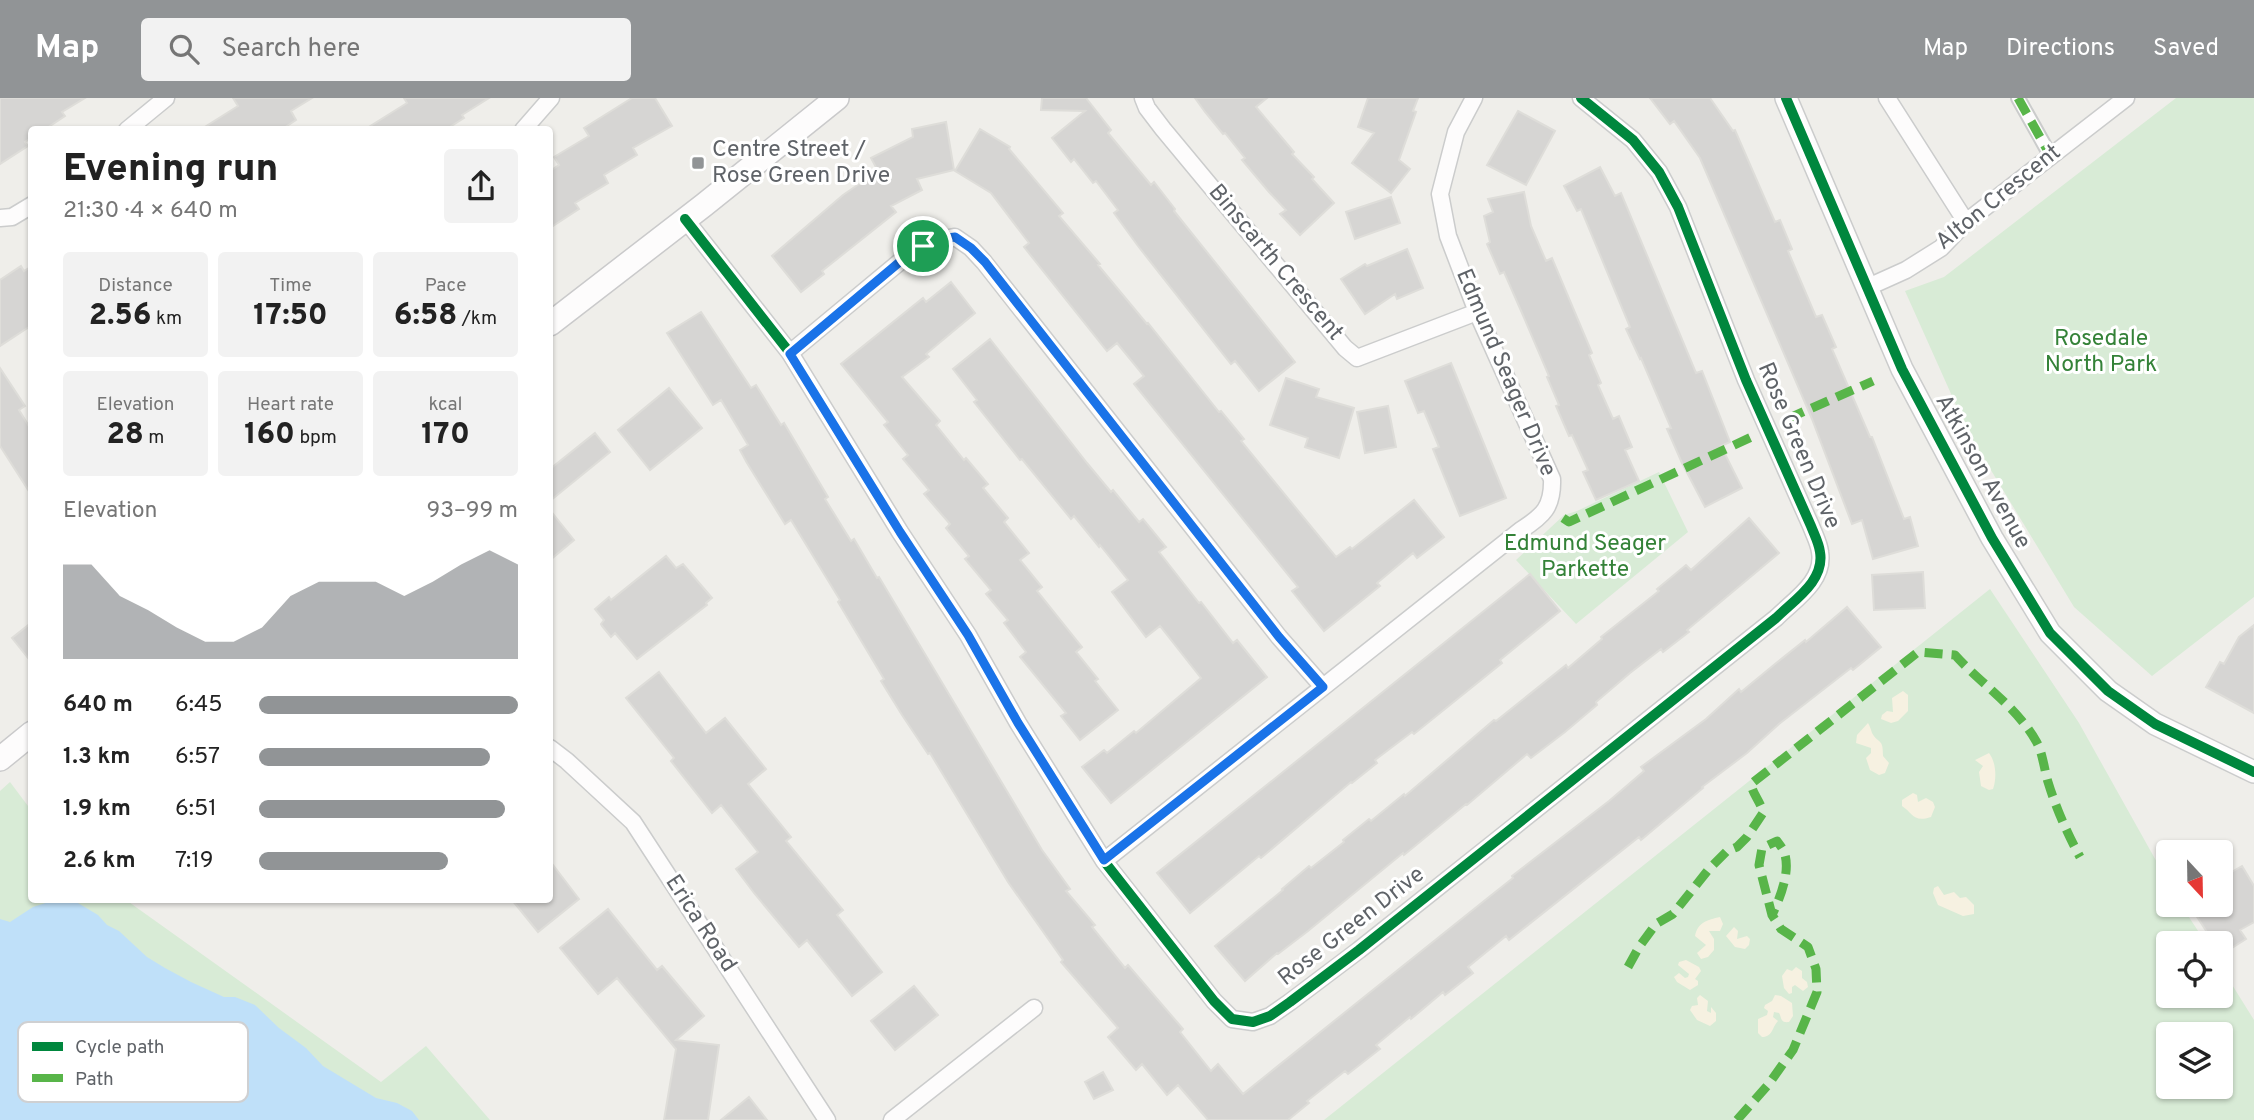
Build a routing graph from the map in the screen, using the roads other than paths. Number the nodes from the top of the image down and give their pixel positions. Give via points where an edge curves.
1 (166, 98) edge
2 (551, 98) edge
3 (837, 98) edge
4 (1143, 98) edge
5 (1474, 98) edge
6 (1581, 98) edge
7 (1786, 98) edge
8 (1887, 98) edge
9 (2018, 98) edge
10 (2126, 98) edge
11 (132, 126) edge
12 (526, 126) edge
13 (2050, 155) junction
14 (28, 207) edge
15 (1, 218) edge
16 (685, 219) junction
17 (1966, 222) junction
18 (1866, 288) junction
19 (1477, 312) junction
20 (553, 322) edge
21 (790, 354) junction
22 (1323, 687) junction
23 (28, 736) edge
24 (553, 750) edge
25 (0, 759) edge
26 (2254, 772) edge
27 (1104, 860) junction
28 (1034, 1008) dead end
29 (827, 1120) edge
30 (892, 1120) edge

1 - 11 street
2 - 12 street
3 - 16 main road
4 - 19 street, Binscarth Crescent via 1172,140 1357,358
5 - 19 street, Edmund Seager Drive via 1456,132 1440,194 1448,236
6 - 27 street, Rose Green Drive via 1633,141 1659,172 1678,207 1820,551 1821,567 1811,585 1776,618 1270,1016 1252,1022 1232,1019
7 - 18 street, Atkinson Avenue
8 - 17 street
9 - 13 street
10 - 13 street, Alton Crescent
13 - 17 street, Alton Crescent
14 - 15 street
16 - 20 main road
16 - 21 street, Rose Green Drive
17 - 18 street, Alton Crescent via 1941,248
18 - 26 street, Atkinson Avenue via 1902,369 1992,538 2050,633 2108,691 2155,724
19 - 22 street, Edmund Seager Drive via 1552,479 1553,496 1541,517
21 - 22 street via 902,260 923,246 955,237 985,262
21 - 27 street, Rose Green Drive
22 - 27 street, Edmund Seager Drive
23 - 25 main road
24 - 29 street, Erica Road via 633,822
28 - 30 street

